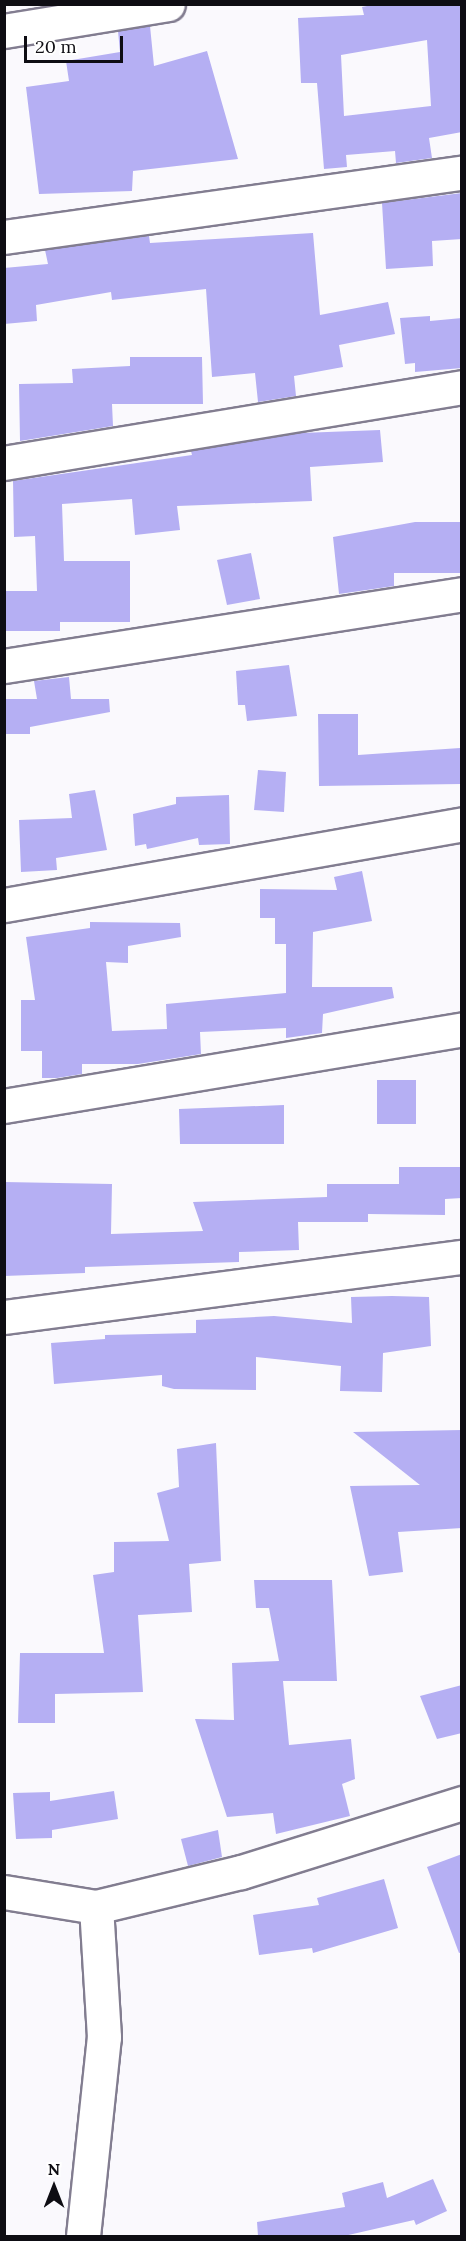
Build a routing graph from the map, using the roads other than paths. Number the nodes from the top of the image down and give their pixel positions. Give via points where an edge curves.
1 (168, 4) edge
2 (4, 31) edge
3 (462, 173) edge
4 (4, 237) edge
5 (462, 387) edge
6 (4, 463) edge
7 (462, 594) edge
8 (4, 666) edge
9 (462, 824) edge
10 (4, 905) edge
11 (462, 1029) edge
12 (4, 1106) edge
13 (462, 1257) edge
14 (4, 1317) edge
15 (462, 1803) edge
16 (4, 1892) edge
17 (96, 1907) junction
18 (83, 2236) edge

1 - 2 street
3 - 4 street
5 - 6 street
7 - 8 street
9 - 10 street
11 - 12 street
13 - 14 street
15 - 17 street via 240,1872
16 - 17 street
17 - 18 street via 104,2037

